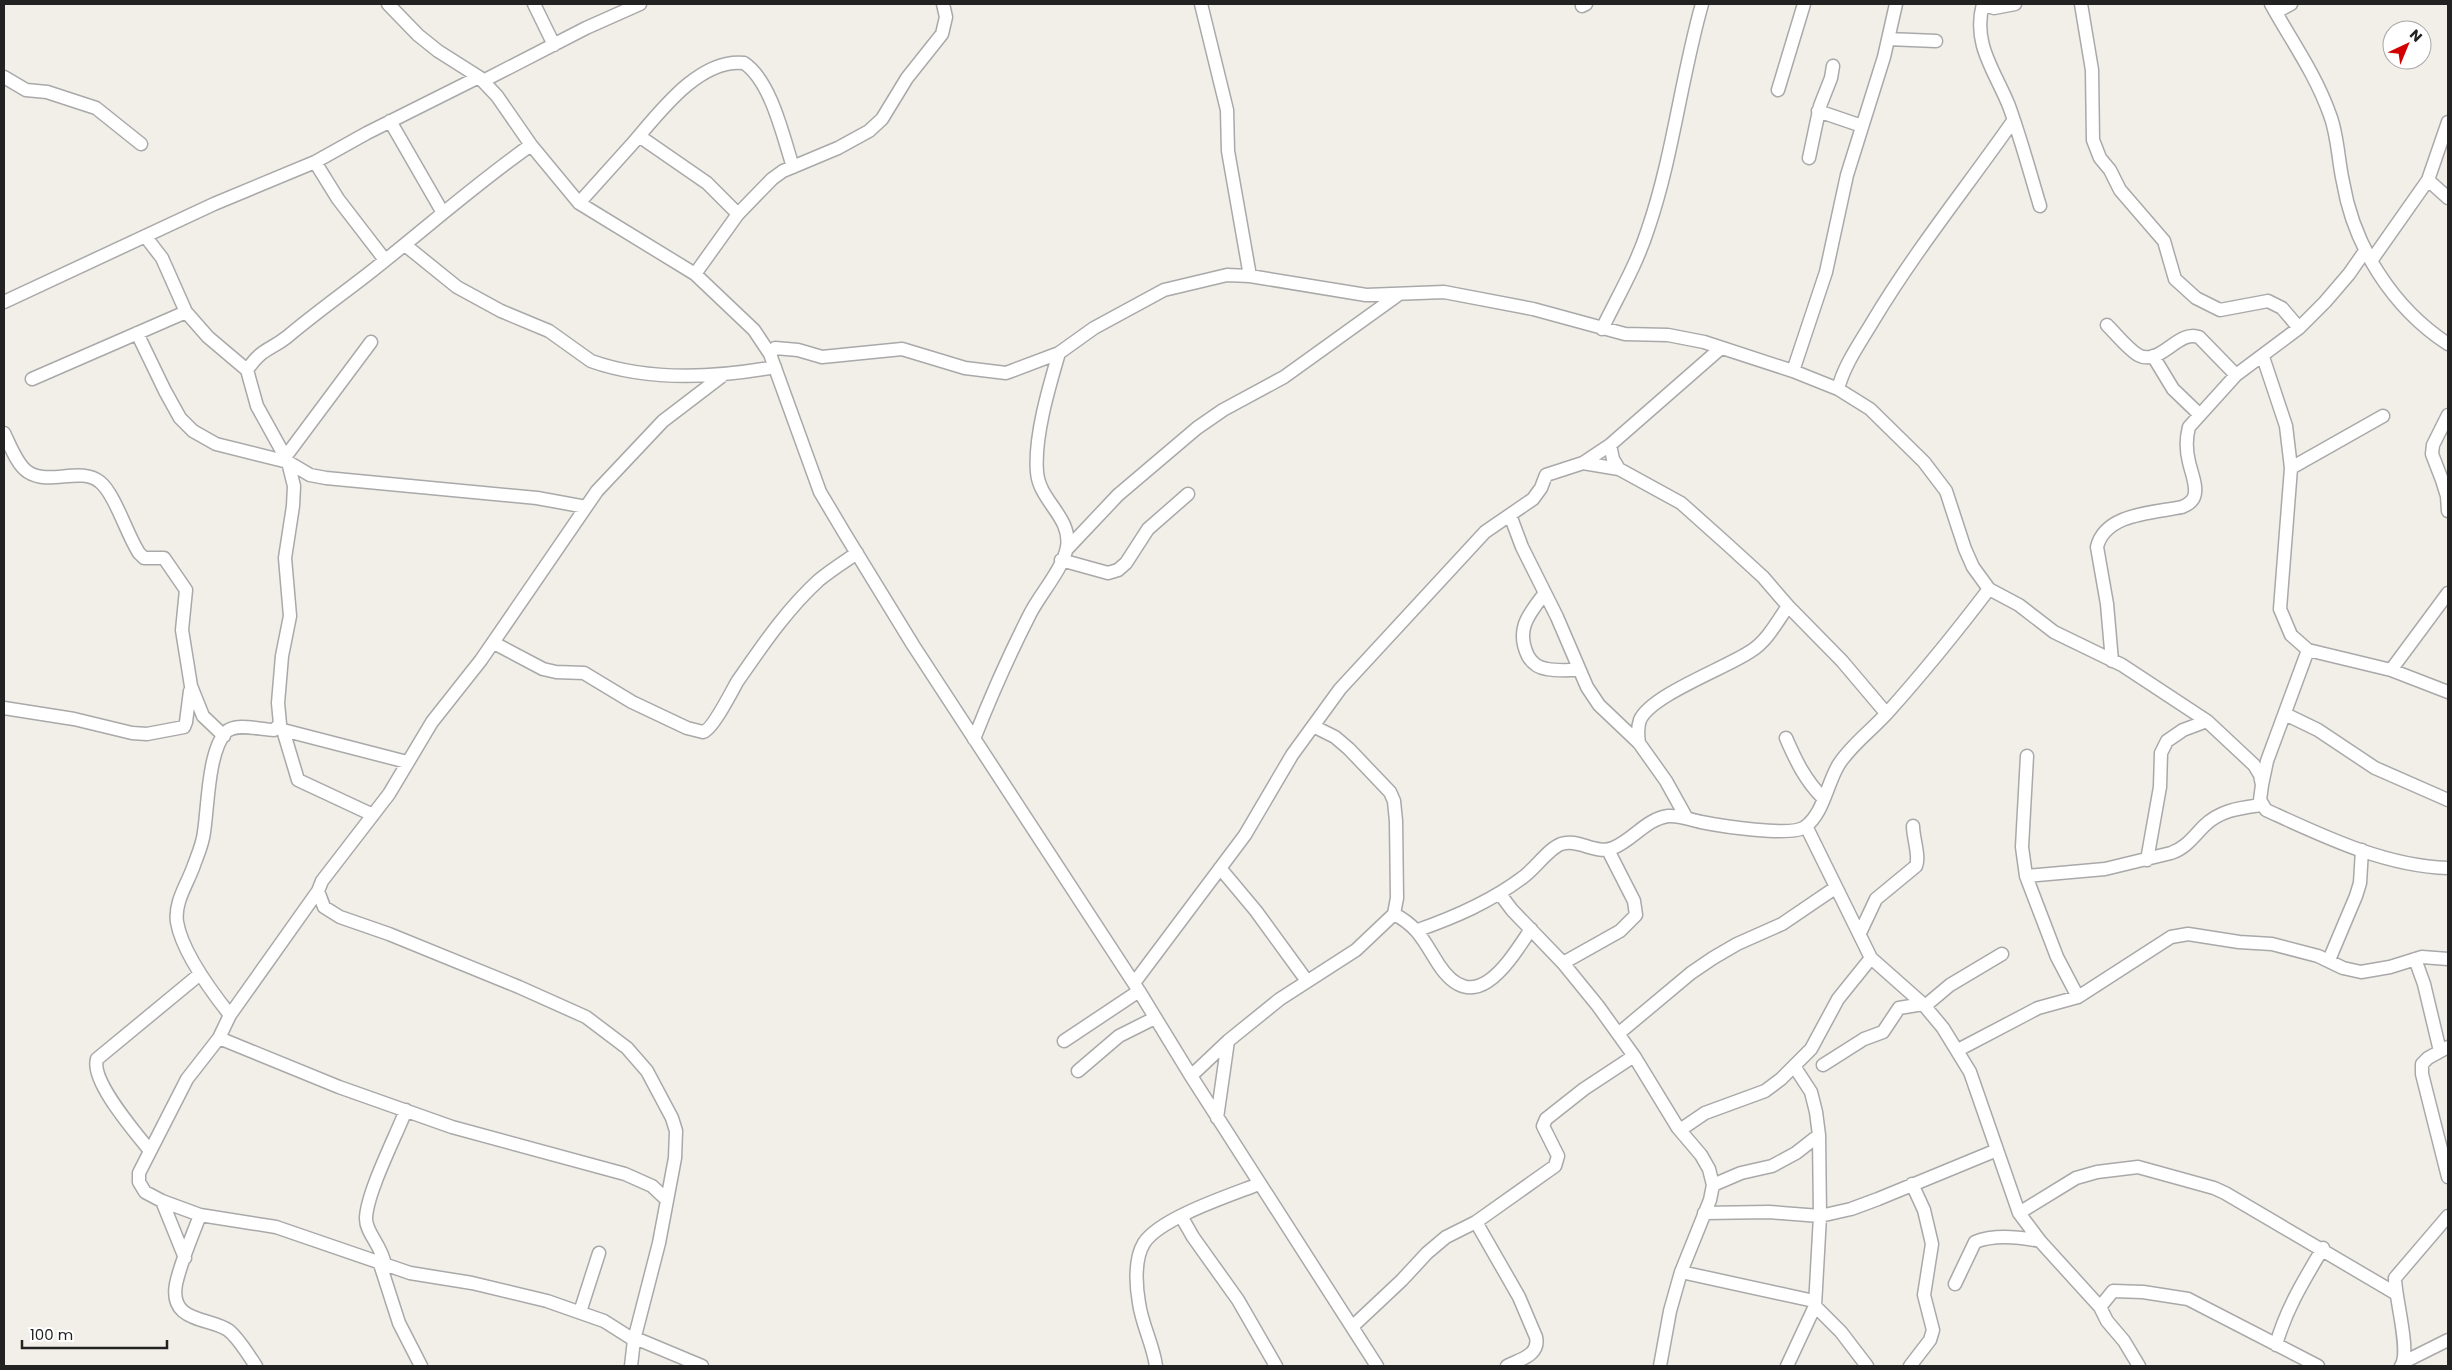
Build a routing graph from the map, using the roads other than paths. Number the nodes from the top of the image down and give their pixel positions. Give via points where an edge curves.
1 (388, 4) edge
2 (534, 4) edge
3 (640, 4) edge
4 (943, 4) edge
5 (1201, 4) edge
6 (1702, 4) edge
7 (1804, 4) edge
8 (1896, 4) edge
9 (1983, 4) edge
10 (2015, 4) edge
11 (2081, 4) edge
12 (2291, 4) edge
13 (2274, 8) edge
14 (1888, 39) junction
15 (1936, 41) dead end
16 (554, 45) junction
17 (1833, 66) dead end
18 (4, 77) edge
19 (481, 79) junction
20 (1778, 90) dead end
21 (1818, 111) junction
22 (2013, 120) junction
23 (390, 122) junction
24 (2448, 122) edge
25 (1862, 126) junction
26 (2446, 135) edge
27 (639, 136) junction
28 (140, 144) dead end
29 (532, 145) junction
30 (1808, 158) dead end
31 (315, 162) junction
32 (793, 167) junction
33 (2428, 180) junction
34 (2448, 198) edge
35 (579, 203) junction
36 (2040, 206) dead end
37 (443, 213) junction
38 (738, 214) junction
39 (145, 236) junction
40 (405, 245) junction
41 (2368, 256) junction
42 (385, 260) junction
43 (695, 274) junction
44 (1250, 276) junction
45 (1398, 295) junction
46 (4, 302) edge
47 (186, 312) junction
48 (2107, 325) dead end
49 (2299, 328) junction
50 (1602, 329) junction
51 (136, 333) junction
52 (371, 342) dead end
53 (2448, 344) edge
54 (1721, 348) junction
55 (1059, 352) junction
56 (770, 354) junction
57 (2153, 356) junction
58 (2263, 357) junction
59 (775, 366) junction
60 (247, 370) junction
61 (1793, 371) junction
62 (2236, 375) junction
63 (722, 376) junction
64 (32, 379) dead end
65 (1838, 389) junction
66 (2199, 414) junction
67 (2448, 415) edge
68 (2383, 416) dead end
69 (4, 433) edge
70 (1610, 445) junction
71 (287, 459) junction
72 (1583, 463) junction
73 (2291, 468) junction
74 (1619, 469) junction
75 (1188, 494) dead end
76 (586, 507) junction
77 (2448, 511) edge
78 (1510, 515) junction
79 (857, 553) junction
80 (1064, 555) junction
81 (1989, 589) junction
82 (1545, 593) junction
83 (2448, 593) edge
84 (1788, 606) junction
85 (494, 643) junction
86 (2308, 650) junction
87 (2112, 660) junction
88 (1578, 670) junction
89 (2391, 670) junction
90 (191, 686) junction
91 (2448, 692) edge
92 (4, 708) edge
93 (1886, 713) junction
94 (2285, 714) junction
95 (2207, 721) junction
96 (1313, 726) junction
97 (280, 729) junction
98 (224, 736) junction
99 (1786, 738) dead end
100 (974, 739) junction
101 (1639, 743) junction
102 (2027, 756) dead end
103 (407, 762) junction
104 (2262, 785) junction
105 (1823, 798) junction
106 (2448, 800) edge
107 (2261, 805) junction
108 (373, 814) junction
109 (1686, 817) junction
110 (1806, 826) junction
111 (1913, 826) dead end
112 (1608, 850) junction
113 (2362, 850) junction
114 (2147, 860) junction
115 (1220, 868) junction
116 (2448, 868) edge
117 (2026, 876) junction
118 (1834, 888) junction
119 (318, 891) junction
120 (1500, 894) junction
121 (1394, 914) junction
122 (1531, 929) junction
123 (1418, 930) junction
124 (1860, 933) junction
125 (2002, 954) dead end
126 (1871, 958) junction
127 (2448, 958) edge
128 (2415, 959) junction
129 (2329, 960) junction
130 (1563, 963) junction
131 (200, 974) junction
132 (1307, 981) junction
133 (1137, 987) junction
134 (2078, 996) junction
135 (1924, 1005) junction
136 (230, 1015) junction
137 (1155, 1018) junction
138 (1618, 1034) junction
139 (219, 1038) junction
140 (1064, 1040) dead end
141 (1228, 1041) junction
142 (2444, 1049) edge
143 (1958, 1050) junction
144 (1634, 1056) junction
145 (1794, 1066) junction
146 (1823, 1066) dead end
147 (1078, 1071) dead end
148 (1191, 1076) junction
149 (406, 1110) junction
150 (1217, 1118) junction
151 (1680, 1130) junction
152 (1819, 1135) junction
153 (1997, 1150) junction
154 (150, 1151) junction
155 (2448, 1177) edge
156 (1259, 1184) junction
157 (1912, 1184) junction
158 (1713, 1185) junction
159 (667, 1200) junction
160 (162, 1201) junction
161 (1704, 1212) junction
162 (2019, 1213) junction
163 (200, 1215) junction
164 (1181, 1216) junction
165 (1820, 1216) junction
166 (2448, 1216) edge
167 (1476, 1222) junction
168 (2040, 1241) junction
169 (2323, 1248) junction
170 (598, 1253) dead end
171 (185, 1258) junction
172 (382, 1264) junction
173 (1681, 1272) junction
174 (1955, 1284) dead end
175 (2395, 1293) junction
176 (1814, 1304) junction
177 (2100, 1307) junction
178 (580, 1312) junction
179 (1352, 1327) junction
180 (635, 1339) junction
181 (2448, 1340) edge
182 (2276, 1345) junction
183 (2403, 1364) edge
184 (256, 1366) edge
185 (421, 1366) edge
186 (631, 1366) edge
187 (702, 1366) edge
188 (1156, 1366) edge
189 (1276, 1366) edge
190 (1377, 1366) edge
191 (1507, 1366) edge
192 (1660, 1366) edge
193 (1787, 1366) edge
194 (1867, 1366) edge
195 (1910, 1366) edge
196 (2139, 1366) edge
197 (2318, 1366) edge

1 - 19 street via 438,51
2 - 16 street
3 - 16 street
4 - 32 street via 946,16 942,34 907,78 882,119 870,131
5 - 44 street via 1227,110 1228,151
6 - 50 street via 1672,141 1648,230
7 - 20 street
8 - 14 street
9 - 10 street via 1994,8
9 - 22 street via 1978,25 1982,46
11 - 49 street via 2092,70 2093,140 2120,190 2164,241 2175,280 2196,298 2220,310 2268,301 2282,308
12 - 13 street
13 - 41 street via 2313,72 2331,117 2349,209
14 - 15 street
14 - 25 street
16 - 19 street
17 - 21 street
18 - 28 street via 26,90 47,92 96,108
19 - 23 street
19 - 29 street
21 - 25 street
21 - 30 street
22 - 36 street
22 - 65 street via 1885,301 1845,369
23 - 31 street
23 - 37 street
24 - 26 street
25 - 61 street via 1847,175 1826,272
26 - 33 street
27 - 32 street via 692,81 721,66 744,63 758,76 767,93
27 - 35 street
27 - 38 street via 707,183
29 - 35 street
29 - 37 street via 491,173
31 - 39 street
31 - 42 street via 338,199
32 - 38 street via 772,179
33 - 34 street
33 - 41 street
35 - 43 street
37 - 40 street
38 - 43 street
39 - 46 street
39 - 47 street via 162,258
40 - 42 street
40 - 63 street via 457,287 500,311 549,331 591,361 626,371
41 - 49 street
41 - 53 street via 2407,310 2432,334
42 - 60 street via 285,338 266,348
43 - 56 street via 754,330
44 - 45 street via 1341,292
44 - 55 street via 1227,275 1164,290 1094,328
45 - 50 street via 1444,292 1533,308
45 - 80 street via 1284,377 1197,428 1118,495
47 - 51 street
47 - 60 street via 208,337
48 - 57 street via 2139,355
49 - 58 street
50 - 54 street via 1625,334 1668,335
51 - 64 street
51 - 71 street via 180,418 193,431 216,444
52 - 71 street
54 - 61 street
54 - 70 street
55 - 56 street via 1006,373 965,368 902,349 822,357 775,348
55 - 80 street via 1046,396 1037,472 1041,491 1065,524 1068,534
56 - 59 street
57 - 62 street via 2194,335 2206,342
57 - 66 street via 2173,389
58 - 62 street
58 - 73 street via 2286,426
59 - 63 street
59 - 79 street via 820,492
60 - 71 street via 257,406
61 - 65 street
62 - 66 street
63 - 76 street via 654,430
65 - 81 street via 1870,409 1930,470 1946,491 1965,549 1977,574
66 - 87 street via 2189,427 2186,438 2195,496 2182,507 2121,520 2099,538 2097,547
67 - 77 street via 2432,454 2447,496
68 - 73 street
69 - 90 street via 28,472 39,477 78,476 100,481 139,553 144,558 164,558 170,565 186,590 182,630
70 - 72 street
70 - 74 street
71 - 76 street via 310,475 326,478 537,498
71 - 97 street via 294,486 285,558 290,616 282,656
72 - 74 street
72 - 78 street via 1549,472 1533,499
73 - 86 street via 2280,609 2291,635
74 - 84 street via 1681,503 1763,577
75 - 80 street via 1148,530 1118,570 1108,573
76 - 85 street
78 - 82 street
78 - 96 street via 1485,532 1417,604 1340,688
79 - 85 street via 799,600 748,667 711,727 703,732 640,706 584,673 543,669
79 - 100 street
80 - 100 street via 1030,612 995,685
81 - 87 street via 2018,605 2054,632
81 - 93 street
82 - 88 street
82 - 88 street via 1529,615 1522,632 1523,646 1530,660 1538,666
83 - 89 street
84 - 93 street via 1842,660
84 - 101 street via 1771,632 1753,650 1653,705 1640,720
85 - 103 street via 432,722
86 - 89 street
86 - 94 street
87 - 95 street
88 - 101 street via 1599,705
89 - 91 street
90 - 92 street via 184,727 146,734
90 - 98 street via 203,716
93 - 105 street via 1847,752 1830,777
94 - 104 street via 2267,761
94 - 106 street via 2318,730 2375,768
95 - 104 street via 2248,758 2260,775
95 - 114 street via 2183,730 2167,741 2161,753 2160,787
96 - 115 street via 1292,755 1259,814
96 - 121 street via 1330,733 1349,749 1382,783 1394,801 1397,898
97 - 98 street via 234,728
97 - 103 street
97 - 108 street via 298,780
98 - 131 street via 207,788 202,843 177,913 180,932
99 - 105 street via 1810,786
100 - 133 street
101 - 109 street
102 - 117 street via 2022,847
103 - 108 street
104 - 107 street
105 - 110 street
107 - 113 street
107 - 114 street via 2235,808 2219,815 2180,850
108 - 119 street via 322,881
109 - 110 street via 1700,822 1780,832
109 - 112 street via 1671,816 1652,821
110 - 118 street
111 - 124 street via 1916,866 1876,899
112 - 120 street via 1562,843
112 - 130 street via 1634,901 1636,915 1620,930
113 - 116 street via 2409,864
113 - 129 street via 2360,883
114 - 117 street via 2084,873
115 - 132 street
115 - 133 street
117 - 134 street via 2056,957
118 - 124 street
118 - 138 street via 1782,924 1713,958
119 - 136 street
119 - 159 street via 324,906 340,917 390,934 549,1000 586,1017 627,1048 647,1071 676,1131
120 - 122 street
120 - 123 street
121 - 123 street
121 - 132 street via 1356,950
122 - 123 street via 1495,978 1467,989 1450,979
122 - 130 street
124 - 126 street
125 - 135 street via 1950,985
126 - 135 street
126 - 145 street via 1838,999 1811,1049
127 - 128 street
128 - 129 street via 2361,972 2343,968
128 - 142 street
129 - 134 street via 2272,944 2188,934 2171,937 2158,944
130 - 138 street
131 - 136 street
131 - 154 street via 97,1059 95,1066 98,1078 113,1102
132 - 141 street
133 - 137 street
133 - 140 street
134 - 143 street via 2038,1008
135 - 143 street
135 - 146 street via 1899,1008 1884,1032 1864,1039
136 - 139 street
137 - 147 street via 1119,1036
137 - 148 street
138 - 144 street
139 - 149 street via 339,1087
139 - 154 street via 187,1079
141 - 148 street
141 - 150 street
142 - 155 street via 2422,1064 2422,1074
143 - 153 street via 1970,1072
144 - 151 street
144 - 167 street via 1546,1119 1542,1126 1558,1161
145 - 151 street via 1765,1091 1705,1113
145 - 152 street via 1811,1092
148 - 150 street
149 - 159 street via 452,1127 625,1174 652,1186
149 - 172 street via 369,1201 366,1220 368,1230 383,1252
150 - 156 street
151 - 158 street via 1701,1155
152 - 158 street via 1772,1166 1741,1173
152 - 165 street
153 - 157 street
153 - 162 street
154 - 160 street via 139,1173 139,1182 145,1192
156 - 164 street
156 - 179 street
157 - 165 street via 1851,1209
157 - 195 street via 1924,1210 1932,1244 1924,1295 1933,1330 1930,1340
158 - 161 street
159 - 180 street via 650,1287
160 - 163 street
160 - 171 street
161 - 165 street
161 - 173 street
162 - 168 street
162 - 169 street via 2076,1178 2097,1172 2138,1168 2214,1188
163 - 171 street
163 - 172 street via 276,1227
164 - 188 street via 1164,1224 1144,1243 1138,1269 1139,1306
164 - 189 street via 1238,1300
165 - 176 street
166 - 175 street via 2398,1273
167 - 179 street via 1446,1238 1428,1253
167 - 191 street via 1519,1297 1536,1337 1535,1351
168 - 174 street via 2014,1238 1975,1242
168 - 177 street
169 - 175 street
169 - 182 street via 2282,1321
170 - 178 street
171 - 184 street via 176,1286 179,1304 193,1318 228,1330 246,1349
172 - 178 street via 410,1273 472,1283 547,1301
172 - 185 street via 399,1323
173 - 176 street
173 - 192 street
175 - 183 street via 2406,1353
176 - 193 street
176 - 194 street
177 - 182 street via 2113,1291 2188,1299
177 - 196 street
178 - 180 street
179 - 190 street
180 - 186 street
180 - 187 street
181 - 183 street
182 - 197 street

